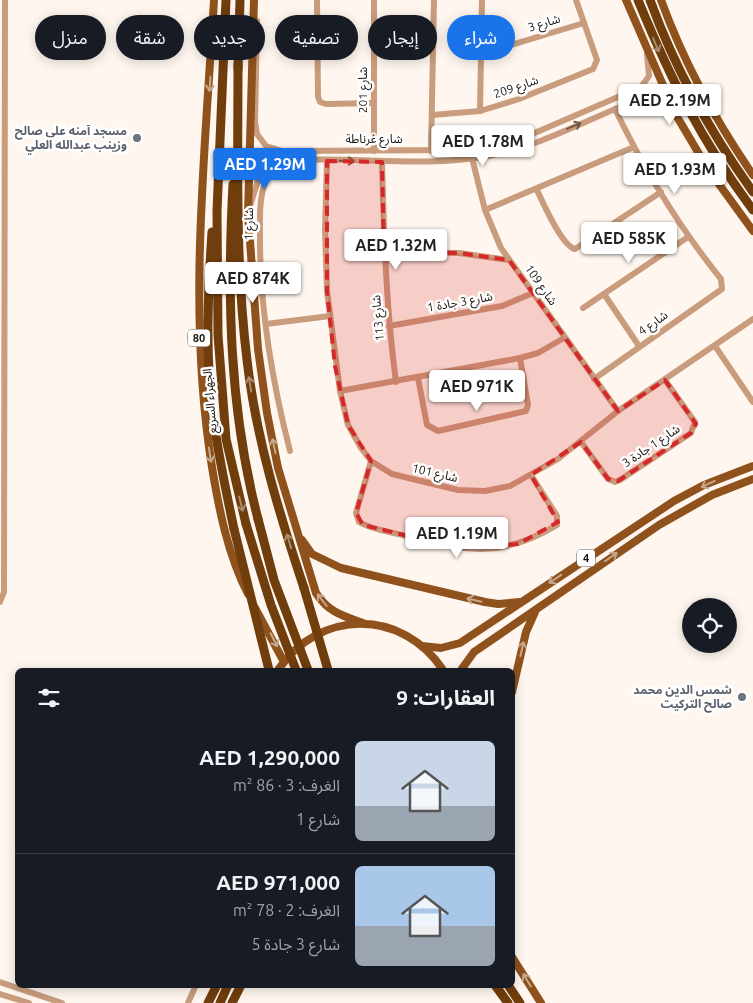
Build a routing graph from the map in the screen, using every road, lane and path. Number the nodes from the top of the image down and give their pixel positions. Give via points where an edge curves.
1 (5, 0) edge
2 (214, 0) edge
3 (226, 0) edge
4 (240, 0) edge
5 (256, 0) edge
6 (317, 0) edge
7 (374, 0) edge
8 (434, 0) edge
9 (482, 0) edge
10 (576, 0) edge
11 (626, 0) edge
12 (638, 0) edge
13 (650, 0) edge
14 (661, 0) edge
15 (482, 15) edge
16 (584, 23) junction
17 (515, 44) edge
18 (646, 50) junction
19 (481, 60) edge
20 (238, 64) junction
21 (639, 88) junction
22 (644, 97) junction
23 (374, 103) junction
24 (615, 109) junction
25 (480, 111) junction
26 (432, 115) junction
27 (676, 115) junction
28 (512, 141) junction
29 (500, 144) junction
30 (634, 147) junction
31 (431, 150) junction
32 (515, 150) junction
33 (282, 151) junction
34 (374, 151) junction
35 (501, 153) junction
36 (472, 158) junction
37 (281, 161) junction
38 (327, 161) junction
39 (382, 162) junction
40 (753, 174) edge
41 (537, 190) junction
42 (661, 192) junction
43 (753, 192) edge
44 (218, 197) junction
45 (485, 210) junction
46 (753, 210) edge
47 (248, 214) junction
48 (753, 231) edge
49 (688, 238) junction
50 (2, 243) edge
51 (384, 252) junction
52 (509, 260) junction
53 (532, 293) junction
54 (604, 294) junction
55 (583, 308) dead end
56 (330, 316) junction
57 (753, 319) edge
58 (266, 324) junction
59 (389, 326) junction
60 (564, 338) junction
61 (639, 346) junction
62 (715, 346) junction
63 (520, 358) junction
64 (418, 378) junction
65 (594, 379) junction
66 (666, 380) junction
67 (396, 382) junction
68 (340, 391) junction
69 (753, 402) edge
70 (618, 411) junction
71 (581, 442) junction
72 (290, 450) dead end
73 (371, 461) junction
74 (753, 466) edge
75 (531, 475) junction
76 (753, 480) edge
77 (294, 527) junction
78 (2, 561) edge
79 (0, 602) edge
80 (522, 602) junction
81 (538, 608) junction
82 (500, 617) junction
83 (363, 624) junction
84 (508, 629) junction
85 (422, 646) junction
86 (284, 662) junction
87 (269, 668) edge
88 (280, 668) edge
89 (295, 668) edge
90 (307, 668) edge
91 (327, 668) edge
92 (441, 668) edge
93 (462, 668) edge
94 (515, 679) edge
95 (515, 962) edge
96 (0, 982) edge
97 (15, 987) edge
98 (18, 988) edge
99 (195, 988) edge
100 (216, 988) edge
101 (227, 988) edge
102 (240, 988) edge
103 (244, 988) edge
104 (492, 988) edge
105 (497, 988) edge
106 (510, 988) edge
107 (0, 994) edge
108 (29, 1003) edge
109 (62, 1003) edge
110 (188, 1003) edge
111 (208, 1003) edge
112 (220, 1003) edge
113 (232, 1003) edge
114 (236, 1003) edge
115 (503, 1003) edge
116 (508, 1003) edge
117 (520, 1003) edge
118 (540, 1003) edge

1 - 50 street
2 -> 86 main road, الجهراء السريع / 80 via 199,336 204,416 220,510 235,564
3 - 44 highway, الجهراء السريع / 80
4 - 20 highway, الجهراء السريع
5 - 33 street via 256,129 266,146
5 - 47 main road
6 - 23 street via 320,102
7 - 23 street, شارع 201
8 - 26 street
9 - 15 street
10 - 16 street
11 - 18 main road
12 -> 46 highway via 686,109 718,162
13 - 43 highway via 697,106
14 - 40 main road via 703,94
16 - 17 street, شارع 3
16 - 25 street, شارع 209 via 597,60 593,69
18 - 21 street via 649,76
18 - 27 main road
19 - 25 street
20 - 90 highway, الجهراء السريع, bridge via 229,273 230,328 242,437 274,580
91 -> 20 highway, bridge via 271,483 247,360 239,247
21 - 22 street via 643,90
21 - 28 street, شارع غرناطة
22 - 24 street, شارع غرناطة
22 - 27 street via 661,98
23 - 34 street, شارع 201
24 - 30 street
32 -> 24 street, شارع غرناطة
25 - 26 street, شارع 209
26 - 31 street
27 - 48 main road via 708,169
28 - 29 street, شارع غرناطة
28 - 32 street
29 - 31 street, شارع غرناطة via 461,150
29 - 35 street via 504,148
30 - 41 street
30 - 42 street
31 - 34 street, شارع غرناطة
32 - 35 street, شارع غرناطة
33 - 34 street, شارع غرناطة
33 - 37 street
35 - 36 street, شارع غرناطة
36 - 39 street, شارع غرناطة
36 - 45 street, شارع 109
37 - 38 street, شارع غرناطة
37 - 47 street via 261,171
37 - 58 street, شارع 1 via 265,180 261,197 262,287
38 -> 39 street, شارع غرناطة
38 - 56 street, شارع 101 via 325,230
39 - 51 street, شارع 113
41 - 42 street via 552,220 575,249
41 - 45 street
42 - 49 street
44 - 87 highway, bridge via 212,226 208,295 210,378 219,458
44 -> 89 highway, الجهراء السريع / 80, bridge via 218,335 226,439 268,598
45 - 52 street, شارع 109
77 -> 47 main road via 265,404
49 - 54 street
49 - 61 street, شارع 4 via 721,279 722,289
50 - 78 street
51 - 52 street via 459,253
51 - 59 street, شارع 113
52 - 53 street, شارع 109
53 - 59 street, شارع 3 جادة 1 via 502,306
53 - 60 street, شارع 109
54 - 55 street
54 - 61 street
56 - 58 street
56 - 68 street, شارع 101
57 - 62 street, شارع 101
58 - 72 street, شارع 1 via 278,406
59 - 67 street, شارع 113
60 - 63 street via 538,353
60 - 65 street, شارع 109
61 - 65 street, شارع 4
62 - 66 street, شارع 101
62 - 69 street
63 - 64 street
63 - 64 street via 528,404 526,411 438,431 427,425
64 - 67 street
65 - 70 street, شارع 109
66 - 70 street, شارع 101
66 - 71 street, شارع 1 جادة 3 via 695,422 692,433 615,482 608,479
67 - 68 street
68 - 73 street, شارع 101 via 348,425
70 - 71 street, شارع 101
71 - 75 street, شارع 101
73 - 75 street, شارع 101 via 392,474 458,490 485,491 510,486
73 - 75 street via 356,513 359,522 457,548 512,546 556,525 557,516
74 -> 80 main road, 4 via 674,501
81 -> 76 main road, 4 via 658,525 712,495
80 -> 77 main road via 492,604 341,568 312,554
83 -> 77 main road via 333,612 323,604 312,583
78 - 79 street via 4,592
80 - 82 main road, 4
81 - 84 main road, 4
94 -> 81 main road via 526,632
82 - 84 main road via 500,624
82 - 85 main road, 4 via 451,647
83 - 85 main road via 400,632
83 - 86 main road via 340,626 319,633 300,645
84 - 93 main road, 4 via 474,652
85 - 92 main road
86 - 88 main road
118 -> 95 main road
96 - 97 street
98 - 109 street
99 - 110 street
100 - 111 highway
101 - 112 highway
102 - 113 highway
103 - 114 highway
104 - 115 main road
105 - 116 highway
106 - 117 highway
107 - 108 street

